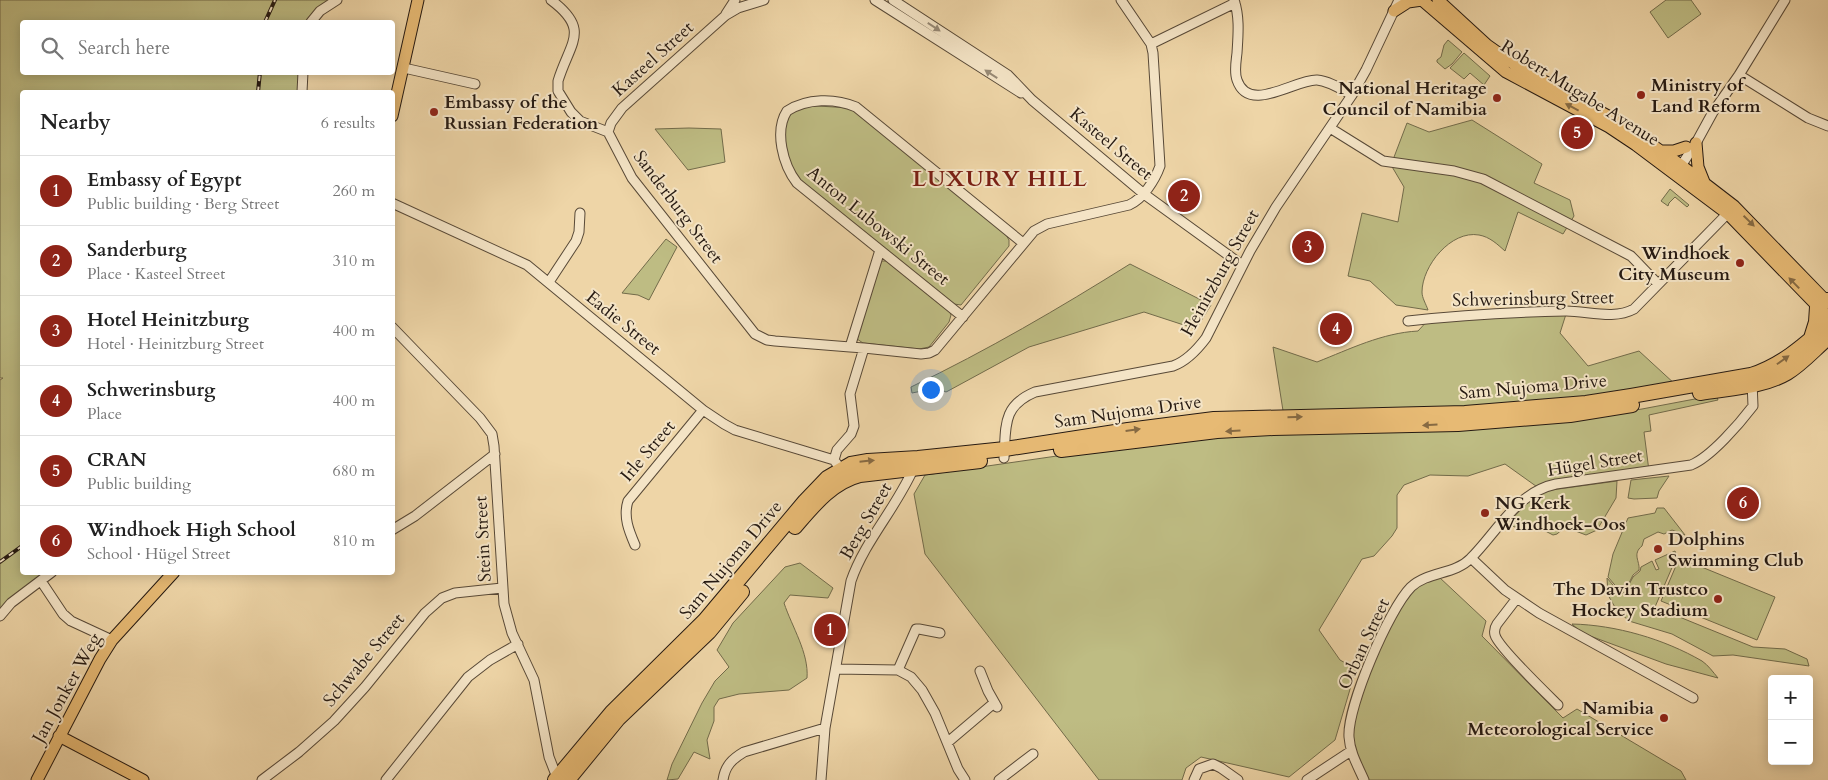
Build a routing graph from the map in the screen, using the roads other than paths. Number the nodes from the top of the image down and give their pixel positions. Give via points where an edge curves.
1 (338, 0) edge
2 (418, 0) edge
3 (550, 0) edge
4 (764, 0) edge
5 (875, 0) edge
6 (894, 0) edge
7 (1121, 0) edge
8 (1422, 0) edge
9 (1438, 0) edge
10 (1785, 0) edge
11 (1235, 1) edge
12 (736, 3) edge
13 (1397, 4) edge
14 (313, 20) edge
15 (1151, 44) junction
16 (404, 68) junction
17 (304, 75) edge
18 (1739, 75) junction
19 (475, 84) dead end
20 (302, 90) edge
21 (1352, 95) junction
22 (1032, 100) junction
23 (395, 104) edge
24 (1828, 126) edge
25 (1330, 128) junction
26 (608, 132) junction
27 (1691, 145) junction
28 (1661, 152) junction
29 (1676, 168) junction
30 (1705, 184) junction
31 (1144, 194) junction
32 (395, 204) edge
33 (1731, 210) junction
34 (580, 213) dead end
35 (1023, 243) junction
36 (880, 250) junction
37 (1242, 265) junction
38 (549, 282) junction
39 (1658, 284) junction
40 (1824, 302) edge
41 (964, 317) junction
42 (1828, 318) edge
43 (1408, 321) dead end
44 (1828, 324) edge
45 (395, 330) edge
46 (1828, 338) edge
47 (1818, 344) edge
48 (850, 347) junction
49 (864, 348) junction
50 (1752, 380) junction
51 (703, 410) junction
52 (1005, 453) junction
53 (495, 454) junction
54 (915, 464) junction
55 (840, 469) junction
56 (395, 528) edge
57 (635, 546) dead end
58 (1471, 558) junction
59 (48, 575) edge
60 (171, 575) edge
61 (41, 581) junction
62 (502, 588) junction
63 (1517, 598) junction
64 (0, 616) edge
65 (940, 633) dead end
66 (112, 640) junction
67 (518, 644) junction
68 (836, 669) junction
69 (898, 670) junction
70 (980, 671) dead end
71 (1693, 698) dead end
72 (1558, 705) dead end
73 (825, 728) junction
74 (59, 736) junction
75 (948, 742) junction
76 (1351, 751) junction
77 (1033, 754) dead end
78 (128, 776) edge
79 (559, 779) edge
80 (37, 780) edge
81 (143, 780) edge
82 (262, 780) edge
83 (386, 780) edge
84 (723, 780) edge
85 (821, 780) edge
86 (966, 780) edge
87 (999, 780) edge
88 (1194, 780) edge
89 (1238, 780) edge
90 (1307, 780) edge
91 (1364, 780) edge

1 - 14 street via 320,11
2 - 16 main road
3 - 26 street via 568,14 575,30 558,81 560,96 577,119
4 - 12 street, Kasteel Street
22 -> 5 street, Kasteel Street
6 -> 22 street, Kasteel Street via 1008,75
7 - 15 street
8 - 13 main road
29 -> 8 main road, Robert Mugabe Avenue via 1506,72
9 - 28 main road, Robert Mugabe Avenue via 1487,45 1520,68 1621,123
10 - 18 street
11 - 15 street
11 - 21 street via 1237,80 1245,91 1271,94 1319,80
12 - 26 street, Kasteel Street via 622,108
13 - 21 street, Heinitzburg Street
15 - 31 street via 1160,166
16 - 19 street
16 - 23 main road
17 - 20 street
18 - 24 street via 1808,118
18 - 27 street
21 - 25 street, Heinitzburg Street
22 - 31 street, Kasteel Street
25 - 37 street, Heinitzburg Street via 1276,206
25 - 39 street via 1383,162 1454,171 1483,179 1631,256
26 - 48 street, Sanderburg Street via 632,178 755,334 775,341
27 - 28 main road
27 - 29 street
27 - 30 main road
28 - 29 main road, Robert Mugabe Avenue
29 - 30 main road, Robert Mugabe Avenue
29 - 33 main road, Robert Mugabe Avenue
30 - 33 main road, Robert Mugabe Avenue
31 - 35 street via 1129,205 1047,224 1034,231
31 - 37 street, Kasteel Street
32 - 38 street, Eadie Street via 516,259
33 - 39 street, Schwerinsburg Street
33 - 40 main road, Robert Mugabe Avenue
34 - 38 street via 576,241
35 - 36 street, Anton Lubowski Street via 856,107 834,101 796,105 785,114 781,128 784,161 790,174
35 - 41 street
36 - 41 street, Anton Lubowski Street
36 - 48 street
37 - 52 street, Heinitzburg Street via 1206,338 1186,359 1166,368 1025,396 1010,412
38 - 51 street, Eadie Street
39 - 43 street, Schwerinsburg Street via 1625,314 1567,311
40 - 42 main road, Robert Mugabe Avenue
40 - 47 highway via 1816,322
41 - 49 street via 929,354
44 - 47 highway, Sam Nujoma Drive
45 - 53 street, Stein Street via 489,429
46 - 47 highway, Sam Nujoma Drive
47 - 50 highway, Sam Nujoma Drive via 1785,374
48 - 49 street, Sanderburg Street
49 - 55 street via 850,394 854,426 837,450
50 - 52 highway, Sam Nujoma Drive via 1586,403 1465,413 1214,419 1128,430
50 - 58 street, Hügel Street via 1753,406 1700,461 1540,489 1516,507
51 - 55 street, Eadie Street via 740,432
51 - 57 street, Irle Street via 628,501 626,519
52 - 54 highway, Sam Nujoma Drive
53 - 56 street
53 - 62 street, Stein Street
54 - 55 highway, Sam Nujoma Drive via 859,462
54 - 68 street, Berg Street via 855,570
55 - 79 highway, Sam Nujoma Drive via 805,502 687,640 612,712
58 - 63 street
58 - 76 street, Orban Street via 1464,565 1424,578 1403,598 1379,641 1358,691 1349,733
59 - 61 street
60 - 66 main road, Jan Jonker Weg
61 - 64 street via 11,602
61 - 66 street via 70,621
62 - 67 street, Stein Street via 506,617
62 - 82 street, Schwabe Street via 455,593 442,598 425,613 334,722
63 - 71 street
63 - 72 street via 1497,624 1495,636
65 - 69 street via 916,630
66 - 74 main road, Jan Jonker Weg
67 - 79 street, Stein Street via 534,680 549,757
67 - 83 street via 490,660 468,678
68 - 69 street
68 - 73 street, Berg Street
69 - 75 street via 911,677 922,690
70 - 75 street via 996,705
73 - 84 street via 744,752 731,761
73 - 85 street, Berg Street
74 - 78 main road
74 - 80 main road, Jan Jonker Weg
75 - 86 street
76 - 90 street
76 - 91 street, Orban Street
77 - 87 street
78 - 81 main road
88 - 89 street via 1199,769 1213,764

